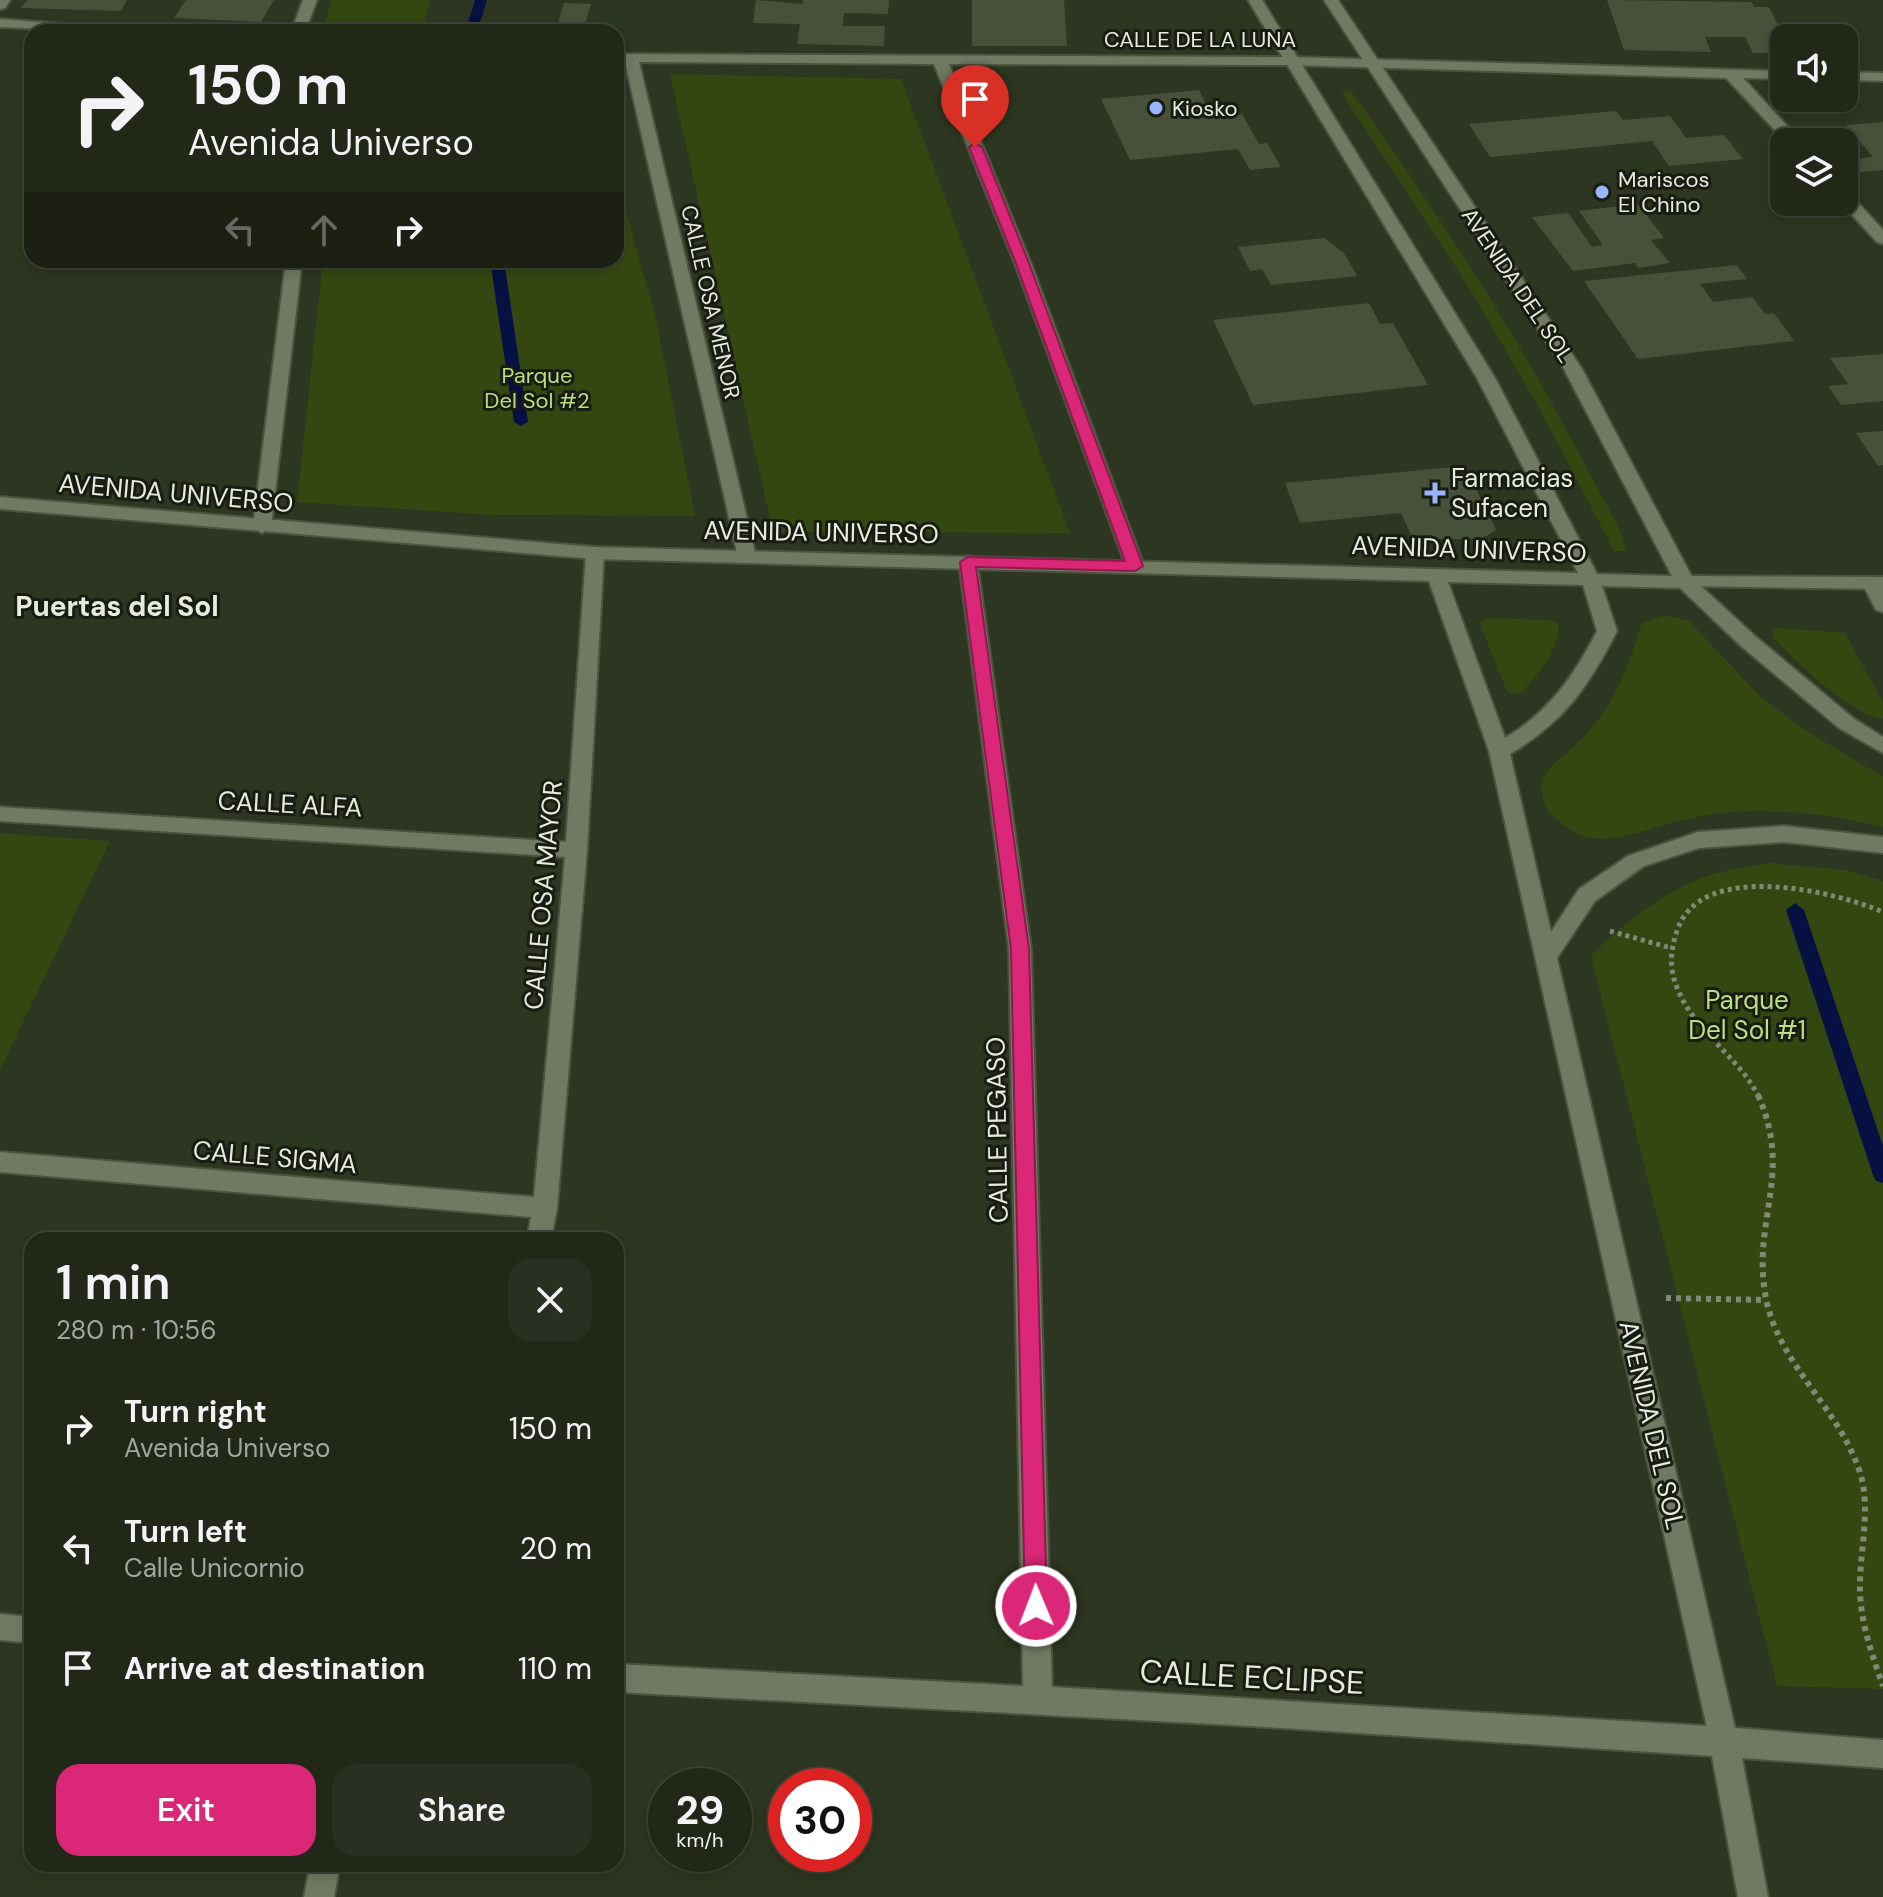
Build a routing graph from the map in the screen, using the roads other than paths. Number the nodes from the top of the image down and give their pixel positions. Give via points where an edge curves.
1 (310, 0) edge
2 (1255, 0) edge
3 (1331, 0) edge
4 (0, 23) edge
5 (301, 24) edge
6 (24, 25) edge
7 (624, 58) edge
8 (1291, 61) junction
9 (941, 62) junction
10 (1372, 63) junction
11 (1731, 74) junction
12 (1770, 75) edge
13 (1858, 76) edge
14 (1883, 77) edge
15 (1781, 128) edge
16 (1858, 212) edge
17 (1883, 239) edge
18 (293, 268) edge
19 (0, 503) edge
20 (262, 527) junction
21 (595, 553) junction
22 (747, 557) junction
23 (968, 562) junction
24 (1135, 566) junction
25 (1436, 574) junction
26 (1590, 579) junction
27 (1685, 582) junction
28 (1877, 583) edge
29 (1883, 606) edge
30 (1883, 746) edge
31 (1499, 751) junction
32 (0, 814) edge
33 (1883, 845) edge
34 (576, 850) junction
35 (1547, 955) junction
36 (0, 1162) edge
37 (545, 1208) junction
38 (540, 1232) edge
39 (0, 1627) edge
40 (24, 1629) edge
41 (624, 1678) edge
42 (1038, 1700) junction
43 (1724, 1741) junction
44 (1883, 1754) edge
45 (324, 1872) edge
46 (319, 1897) edge
47 (1753, 1897) edge

1 - 5 street
2 - 8 street
3 - 10 street, AVENIDA DEL SOL
4 - 6 street
7 - 9 street, CALLE DE LA LUNA
7 - 22 street, CALLE OSA MENOR
8 - 9 street, CALLE DE LA LUNA
8 - 10 street, CALLE DE LA LUNA
8 - 26 street via 1486,378
9 - 24 street via 1022,261
10 - 11 street, CALLE DE LA LUNA
10 - 27 street, AVENIDA DEL SOL via 1573,369
11 - 12 street, CALLE DE LA LUNA
11 - 15 street
13 - 14 street
16 - 17 street
18 - 20 street
19 - 20 street, AVENIDA UNIVERSO
20 - 21 street, AVENIDA UNIVERSO
21 - 22 street, AVENIDA UNIVERSO
21 - 34 street, CALLE OSA MAYOR
22 - 23 street, AVENIDA UNIVERSO
23 - 24 street, AVENIDA UNIVERSO
23 - 42 street, CALLE PEGASO via 1020,949
24 - 25 street, AVENIDA UNIVERSO
25 - 26 street, AVENIDA UNIVERSO
25 - 31 street, AVENIDA DEL SOL
26 - 27 street, AVENIDA UNIVERSO
26 - 31 street via 1607,631 1580,685 1540,728
27 - 28 street, AVENIDA UNIVERSO
27 - 30 street, AVENIDA DEL SOL via 1846,723
28 - 29 street
31 - 35 street, AVENIDA DEL SOL
32 - 34 street, CALLE ALFA
33 - 35 street via 1784,834 1698,840 1636,861 1587,895
34 - 37 street, CALLE OSA MAYOR
35 - 43 street, AVENIDA DEL SOL
36 - 37 street, CALLE SIGMA
37 - 38 street, CALLE OSA MAYOR
39 - 40 street
41 - 42 street, CALLE ECLIPSE
42 - 43 street, CALLE ECLIPSE
43 - 44 street, CALLE ECLIPSE
43 - 47 street, AVENIDA DEL SOL
45 - 46 street

